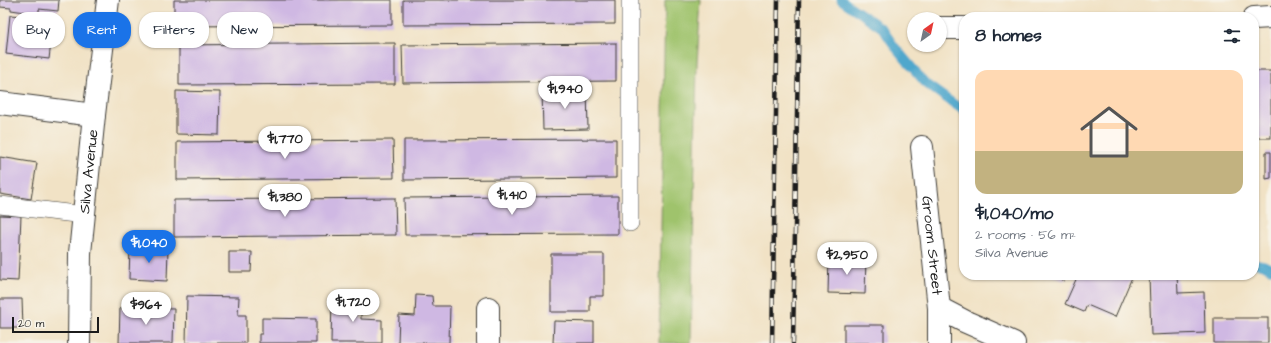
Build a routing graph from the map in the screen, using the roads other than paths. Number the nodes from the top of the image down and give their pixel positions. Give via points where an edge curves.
1 (108, 0) edge
2 (630, 0) edge
3 (1271, 17) edge
4 (1259, 18) edge
5 (947, 28) edge
6 (959, 28) edge
7 (0, 103) edge
8 (94, 115) junction
9 (922, 147) dead end
10 (0, 205) edge
11 (84, 215) junction
12 (630, 223) dead end
13 (488, 308) dead end
14 (939, 308) junction
15 (78, 343) edge
16 (488, 343) edge
17 (939, 343) edge
18 (1014, 343) edge

1 - 8 street, Silva Avenue
2 - 12 lane
3 - 4 street
5 - 6 street
7 - 8 street
8 - 11 street, Silva Avenue
9 - 14 street, Groom Street
10 - 11 lane
11 - 15 street, Silva Avenue via 80,253
13 - 16 street
14 - 17 street, Groom Street
14 - 18 street

